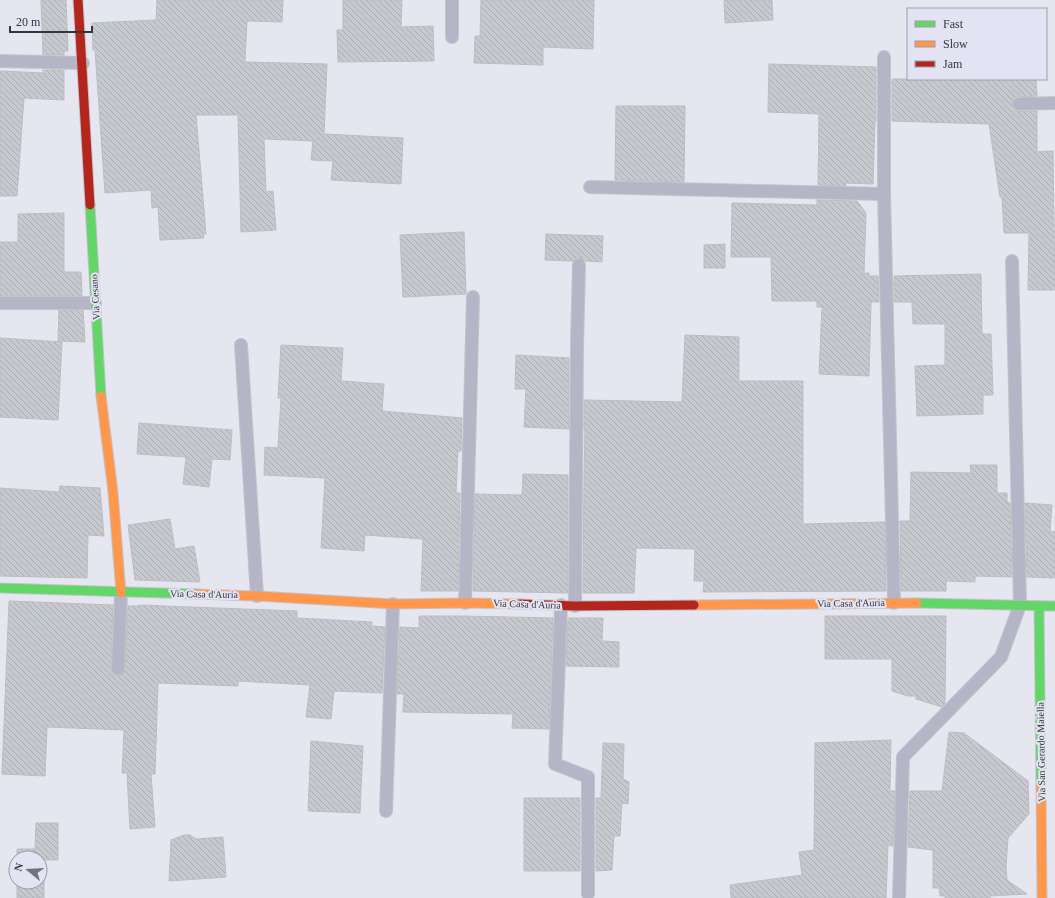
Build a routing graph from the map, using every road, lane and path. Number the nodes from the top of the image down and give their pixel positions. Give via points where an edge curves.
1 (78, 0) edge
2 (452, 0) edge
3 (452, 37) dead end
4 (884, 57) dead end
5 (0, 61) edge
6 (83, 63) junction
7 (1055, 103) edge
8 (1019, 104) dead end
9 (590, 187) dead end
10 (884, 194) junction
11 (1012, 261) dead end
12 (578, 265) dead end
13 (473, 297) dead end
14 (0, 303) edge
15 (95, 303) junction
16 (241, 345) dead end
17 (0, 588) edge
18 (121, 593) junction
19 (257, 596) junction
20 (465, 603) junction
21 (894, 603) junction
22 (393, 604) junction
23 (562, 605) junction
24 (1020, 605) junction
25 (575, 606) junction
26 (1039, 606) junction
27 (1055, 606) edge
28 (118, 669) dead end
29 (386, 811) dead end
30 (588, 894) dead end
31 (899, 898) edge
32 (1042, 898) edge

1 - 6 street, Via Cesano
2 - 3 lane
4 - 10 lane
5 - 6 lane
6 - 15 street, Via Cesano
7 - 8 lane
9 - 10 lane
10 - 21 lane
11 - 24 lane
12 - 25 lane
13 - 20 lane
14 - 15 lane
15 - 18 street, Via Cesano via 100,386 113,492
16 - 19 lane
17 - 18 street, Via Casa d'Auria
18 - 19 street, Via Casa d'Auria
18 - 28 lane
19 - 22 street, Via Casa d'Auria
20 - 22 street, Via Casa d'Auria
20 - 23 street, Via Casa d'Auria
21 - 24 street, Via Casa d'Auria
21 - 25 street, Via Casa d'Auria
22 - 29 lane
23 - 25 street, Via Casa d'Auria
23 - 30 lane via 555,764 588,777
24 - 26 street, Via Casa d'Auria
24 - 31 lane via 1001,657 903,757
26 - 27 street, Via Casa d'Auria
26 - 32 street, Via San Gerardo Maiella

